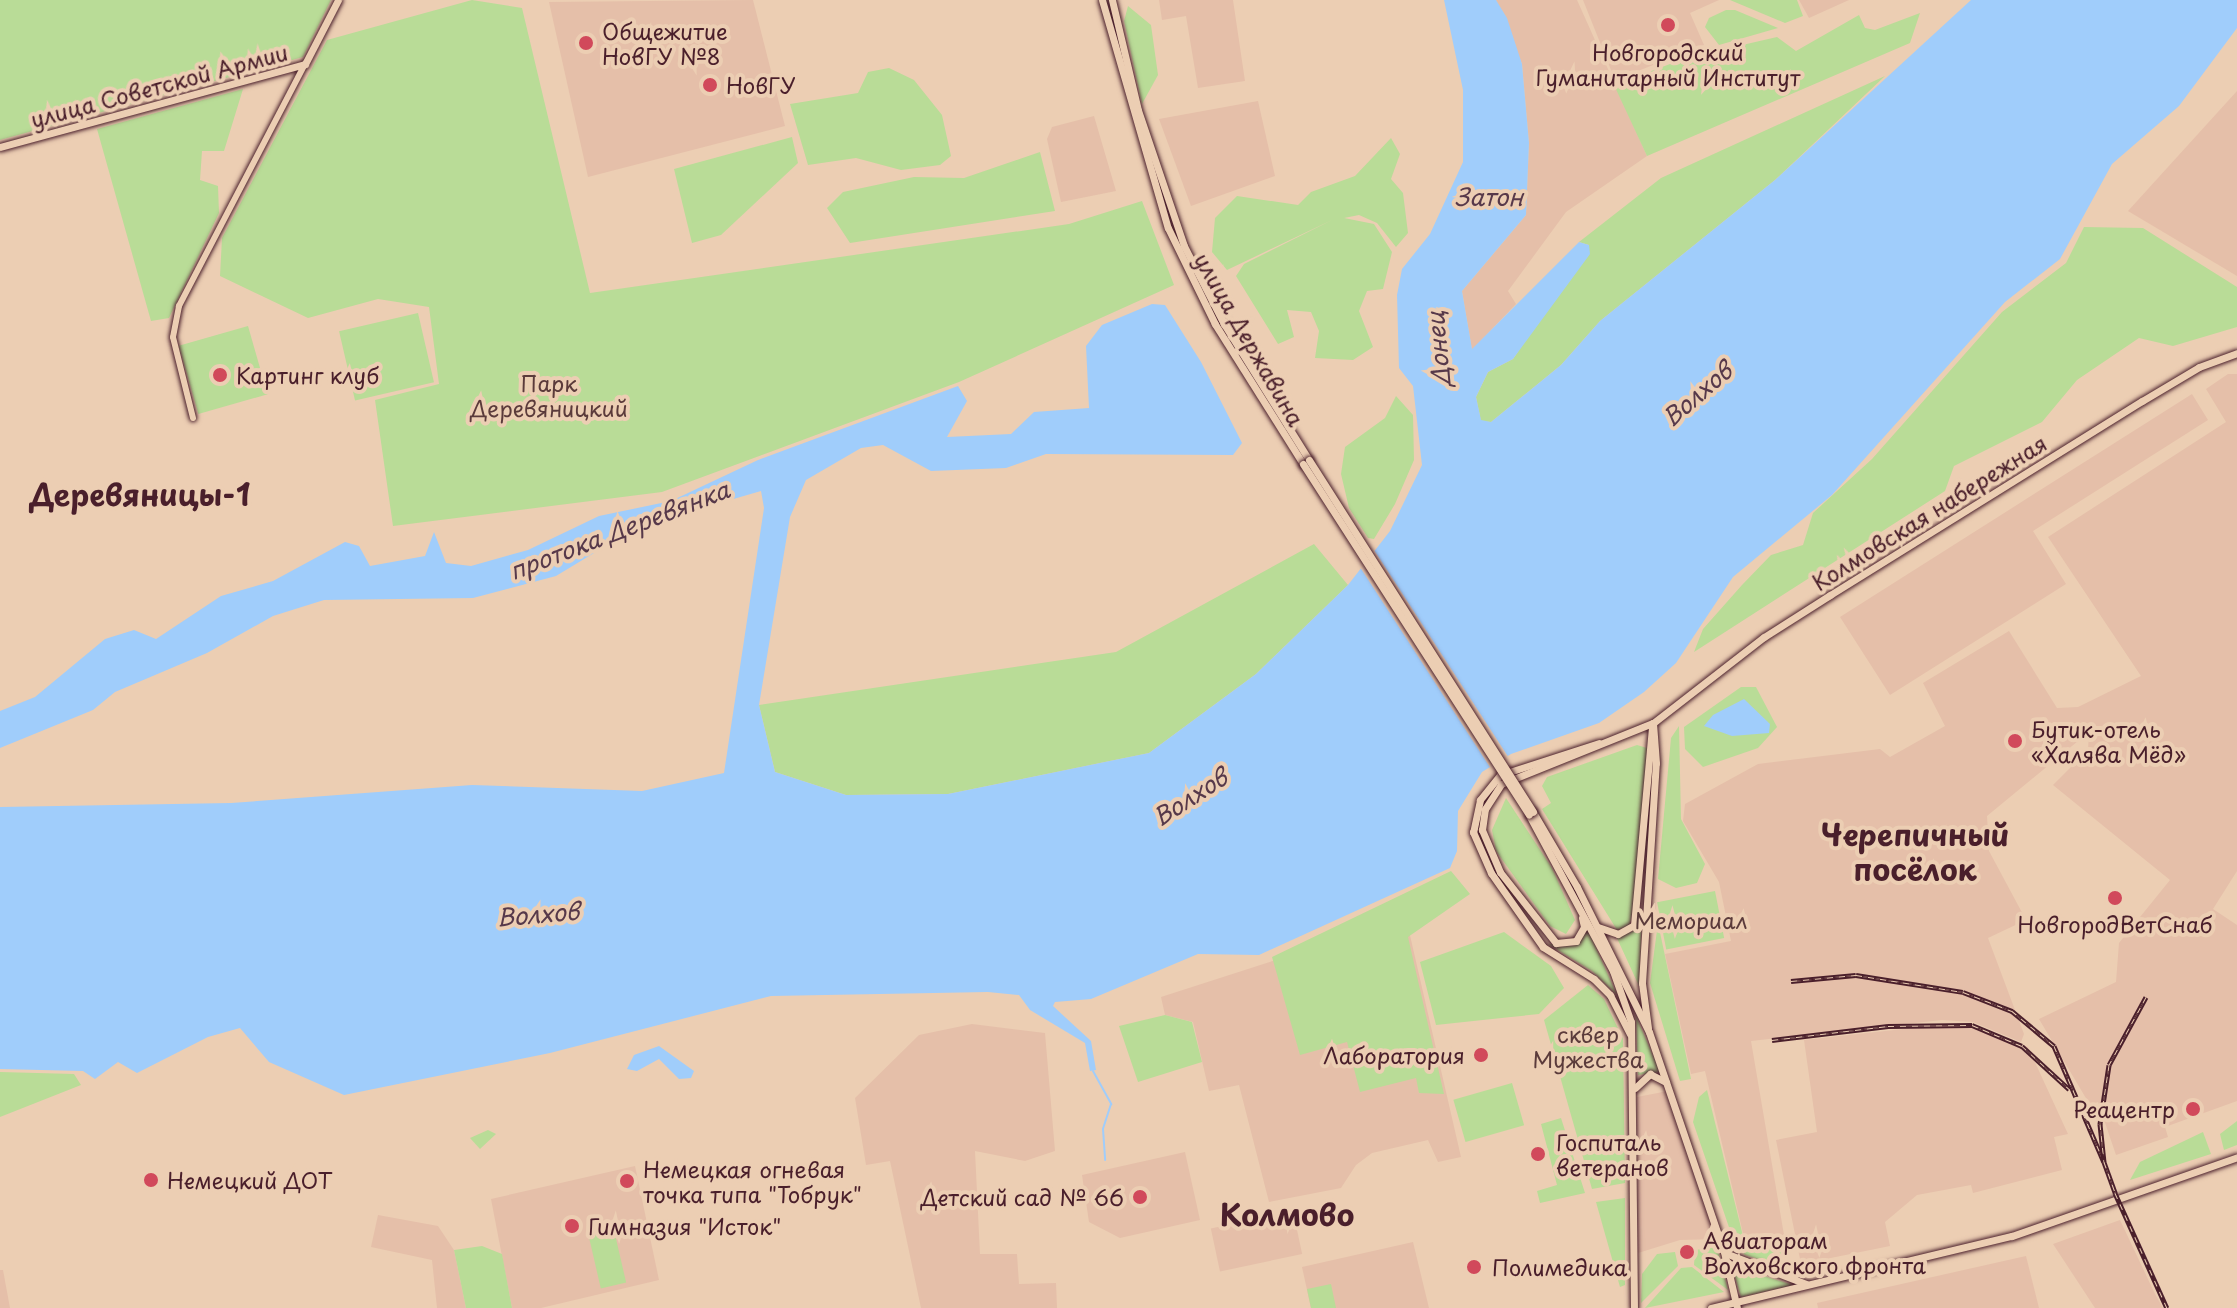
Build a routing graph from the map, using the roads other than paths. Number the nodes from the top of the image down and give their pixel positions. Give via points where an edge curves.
1 (338, 0) edge
2 (1112, 1) edge
3 (1103, 2) edge
4 (305, 64) junction
5 (0, 147) edge
6 (2237, 353) edge
7 (193, 418) dead end
8 (1306, 462) junction
9 (1653, 723) junction
10 (1531, 813) junction
11 (1578, 900) junction
12 (1598, 927) junction
13 (1649, 1032) junction
14 (1632, 1040) junction
15 (1669, 1087) junction
16 (1633, 1095) junction
17 (2237, 1157) edge
18 (1724, 1252) junction
19 (1808, 1285) junction
20 (1739, 1306) edge
21 (1634, 1308) edge
22 (1711, 1308) edge

1 - 4 main road, улица Советской Армии
2 - 3 street
2 - 8 main road, улица Державина via 1142,123 1184,246
3 - 8 main road, улица Державина via 1168,228 1215,324
4 - 5 main road, улица Советской Армии
4 - 7 street via 175,322 173,337
6 - 9 main road, Колмовская набережная via 2199,367 2142,401 1790,620
8 - 10 main road, bridge
9 - 11 main road, Колмовская набережная via 1516,774 1485,809 1482,830 1491,855 1541,930 1556,943 1569,944 1581,936
9 - 12 main road via 1634,925 1618,934
9 - 13 main road via 1657,752 1642,983
9 - 14 main road, Колмовская набережная via 1509,770 1487,790 1474,820 1481,855 1543,947 1610,995
10 - 11 main road
10 - 12 main road
11 - 14 main road via 1628,1006
12 - 13 main road
13 - 15 main road
14 - 16 main road
15 - 16 main road via 1650,1074 1639,1081
15 - 18 main road
16 - 21 main road
17 - 19 main road via 2028,1232
18 - 19 main road via 1750,1267
18 - 20 main road
19 - 20 main road
20 - 22 main road

